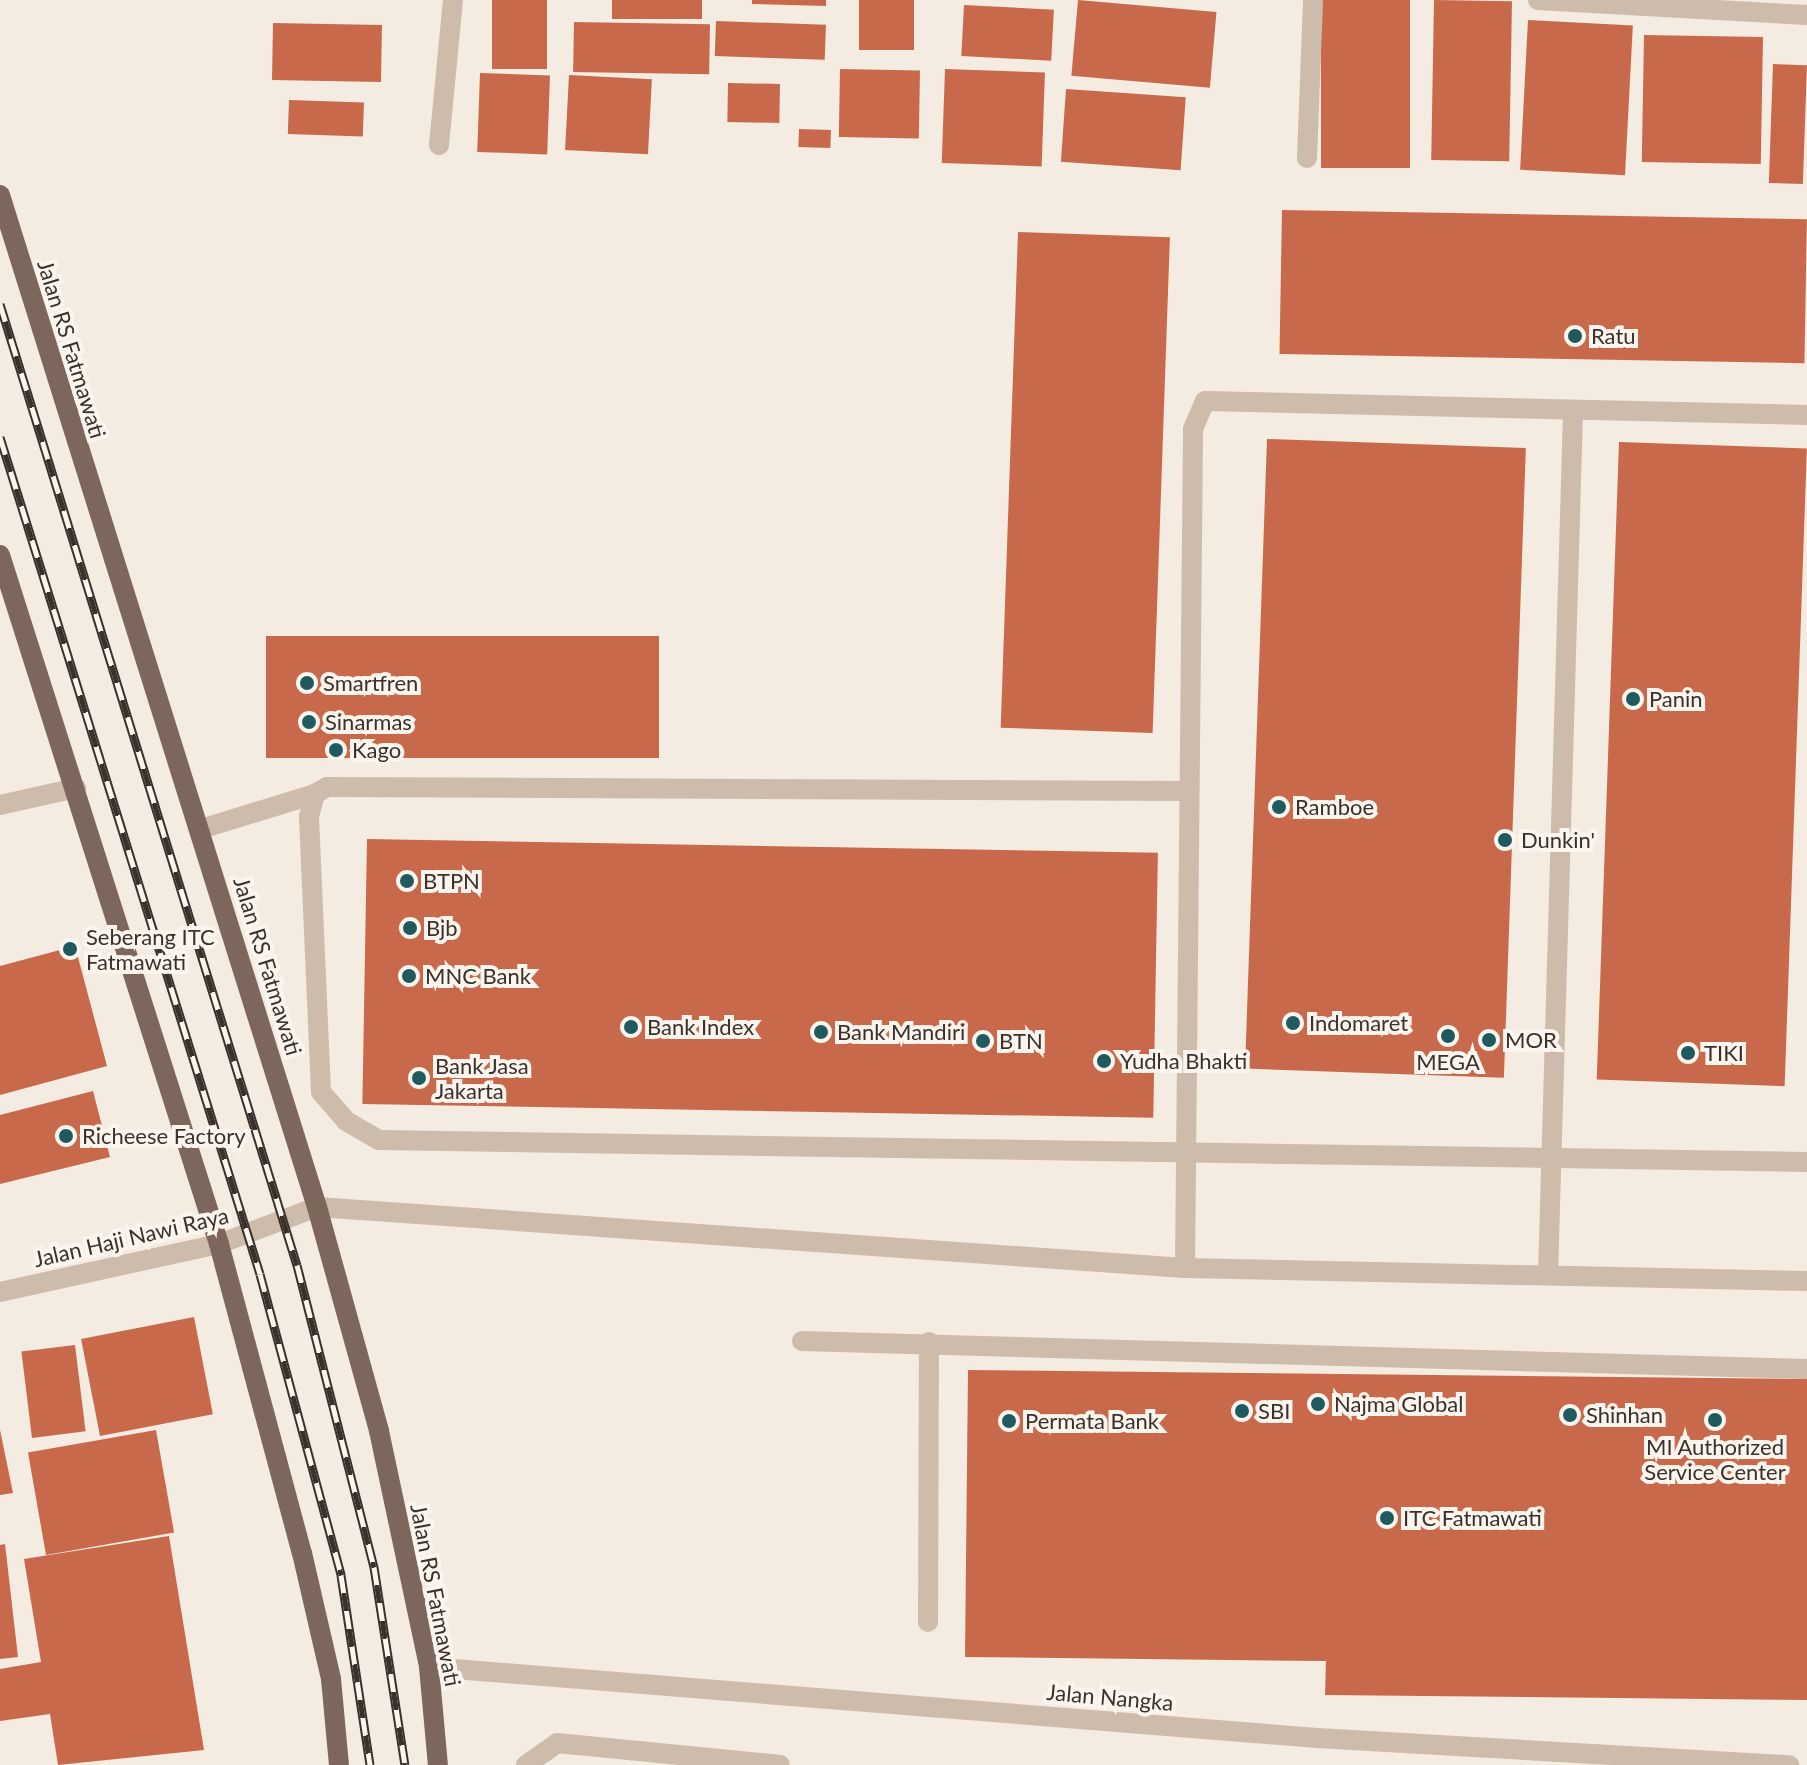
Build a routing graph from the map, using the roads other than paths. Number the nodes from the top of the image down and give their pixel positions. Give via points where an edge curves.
1 (453, 0) edge
2 (1313, 0) edge
3 (1538, 0) edge
4 (1693, 5) edge
5 (1807, 15) edge
6 (439, 145) dead end
7 (1307, 158) dead end
8 (0, 195) edge
9 (1573, 410) junction
10 (1807, 415) edge
11 (0, 555) edge
12 (76, 788) junction
13 (1189, 791) junction
14 (315, 794) junction
15 (0, 805) edge
16 (201, 829) junction
17 (1188, 1152) junction
18 (1551, 1162) junction
19 (1807, 1162) edge
20 (317, 1207) junction
21 (219, 1244) junction
22 (1185, 1268) junction
23 (1548, 1275) junction
24 (1807, 1281) edge
25 (0, 1292) edge
26 (802, 1341) dead end
27 (929, 1342) junction
28 (1807, 1369) edge
29 (928, 1622) dead end
30 (429, 1667) junction
31 (339, 1765) edge
32 (438, 1765) edge
33 (526, 1765) edge
34 (780, 1765) edge
35 (1789, 1765) edge

1 - 6 street
2 - 7 street
3 - 4 street
4 - 5 street
8 - 16 main road, Jalan RS Fatmawati
9 - 10 street
9 - 13 street via 1205,401 1193,429
9 - 18 street
11 - 12 main road
12 - 15 street
12 - 21 main road
13 - 14 street via 339,784
13 - 17 street
14 - 16 street
14 - 17 street via 308,899 321,1092 338,1114 379,1140
16 - 20 main road, Jalan RS Fatmawati
17 - 18 street
17 - 22 street
18 - 19 street
18 - 23 street
20 - 21 street, Jalan Haji Nawi Raya
20 - 22 street
20 - 30 main road, Jalan RS Fatmawati via 379,1431
21 - 25 street, Jalan Haji Nawi Raya
21 - 31 main road via 302,1553 331,1679
22 - 23 street
23 - 24 street
26 - 27 street
27 - 28 street
27 - 29 street
30 - 32 main road, Jalan RS Fatmawati
30 - 35 street, Jalan Nangka via 1317,1738
33 - 34 street via 557,1743

